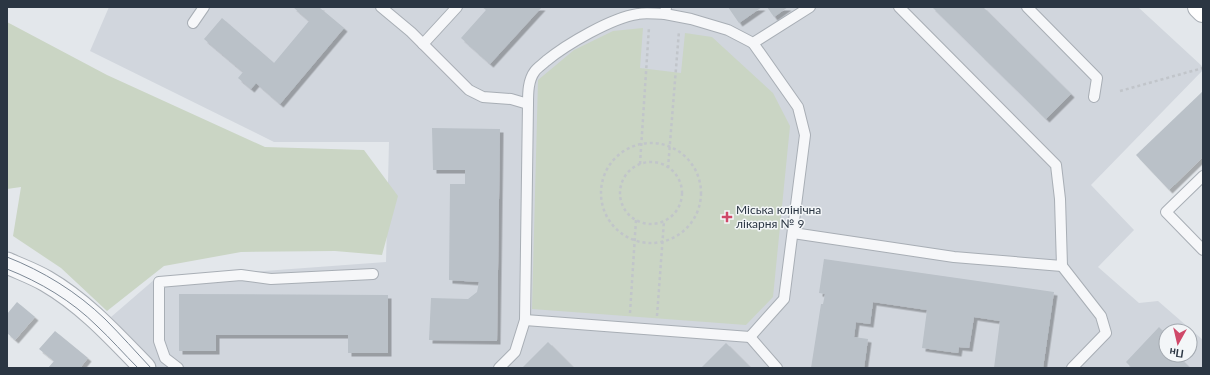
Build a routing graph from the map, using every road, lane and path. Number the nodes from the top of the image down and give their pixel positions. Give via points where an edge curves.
1 (204, 7) edge
2 (381, 7) edge
3 (456, 7) edge
4 (810, 7) edge
5 (899, 7) edge
6 (1027, 7) edge
7 (1199, 7) edge
8 (666, 10) edge
9 (1203, 11) edge
10 (650, 14) junction
11 (680, 17) junction
12 (192, 23) dead end
13 (753, 43) junction
14 (423, 44) junction
15 (1203, 68) edge
16 (1120, 92) dead end
17 (1094, 97) dead end
18 (528, 104) junction
19 (641, 144) junction
20 (670, 146) junction
21 (640, 165) junction
22 (668, 168) junction
23 (1203, 176) edge
24 (636, 220) junction
25 (664, 221) junction
26 (792, 233) junction
27 (635, 241) junction
28 (662, 242) junction
29 (1203, 250) edge
30 (7, 263) edge
31 (1062, 266) junction
32 (373, 274) dead end
33 (525, 320) junction
34 (629, 328) junction
35 (656, 330) junction
36 (750, 336) junction
37 (145, 368) edge
38 (178, 368) edge
39 (499, 368) edge
40 (777, 368) edge
41 (1072, 368) edge

1 - 12 lane
2 - 14 lane
3 - 14 lane
4 - 13 lane
5 - 31 lane via 1056,165 1060,198
6 - 17 lane via 1097,78
7 - 9 main road
8 - 10 lane
8 - 11 lane
10 - 18 lane via 638,13 620,18 554,55 535,71 528,90
10 - 19 path
11 - 13 lane via 728,30
11 - 20 path
13 - 26 lane via 798,106 804,135
14 - 18 lane via 470,90 483,96
15 - 16 path
18 - 33 lane
19 - 20 path via 655,142
19 - 21 path
19 - 27 path via 621,152 609,165 602,181 600,198 605,216 616,230
20 - 22 path
20 - 28 path via 687,156 697,171 702,188 701,206 694,222 681,234
21 - 22 path via 653,162
21 - 24 path via 625,176 620,196 623,207
22 - 25 path via 679,180 682,201 677,211
23 - 29 lane via 1166,212
24 - 25 path via 649,224
24 - 27 path
25 - 28 path
26 - 31 lane via 954,257
26 - 36 lane via 784,299
27 - 28 path via 648,244
27 - 34 path
28 - 35 path
30 - 37 street via 46,281 66,294 100,322
31 - 41 lane via 1102,316 1106,333
32 - 38 lane via 271,279 241,275 159,282 159,341 165,358
33 - 34 lane
33 - 39 lane via 515,352
34 - 35 lane
35 - 36 lane
36 - 40 lane

